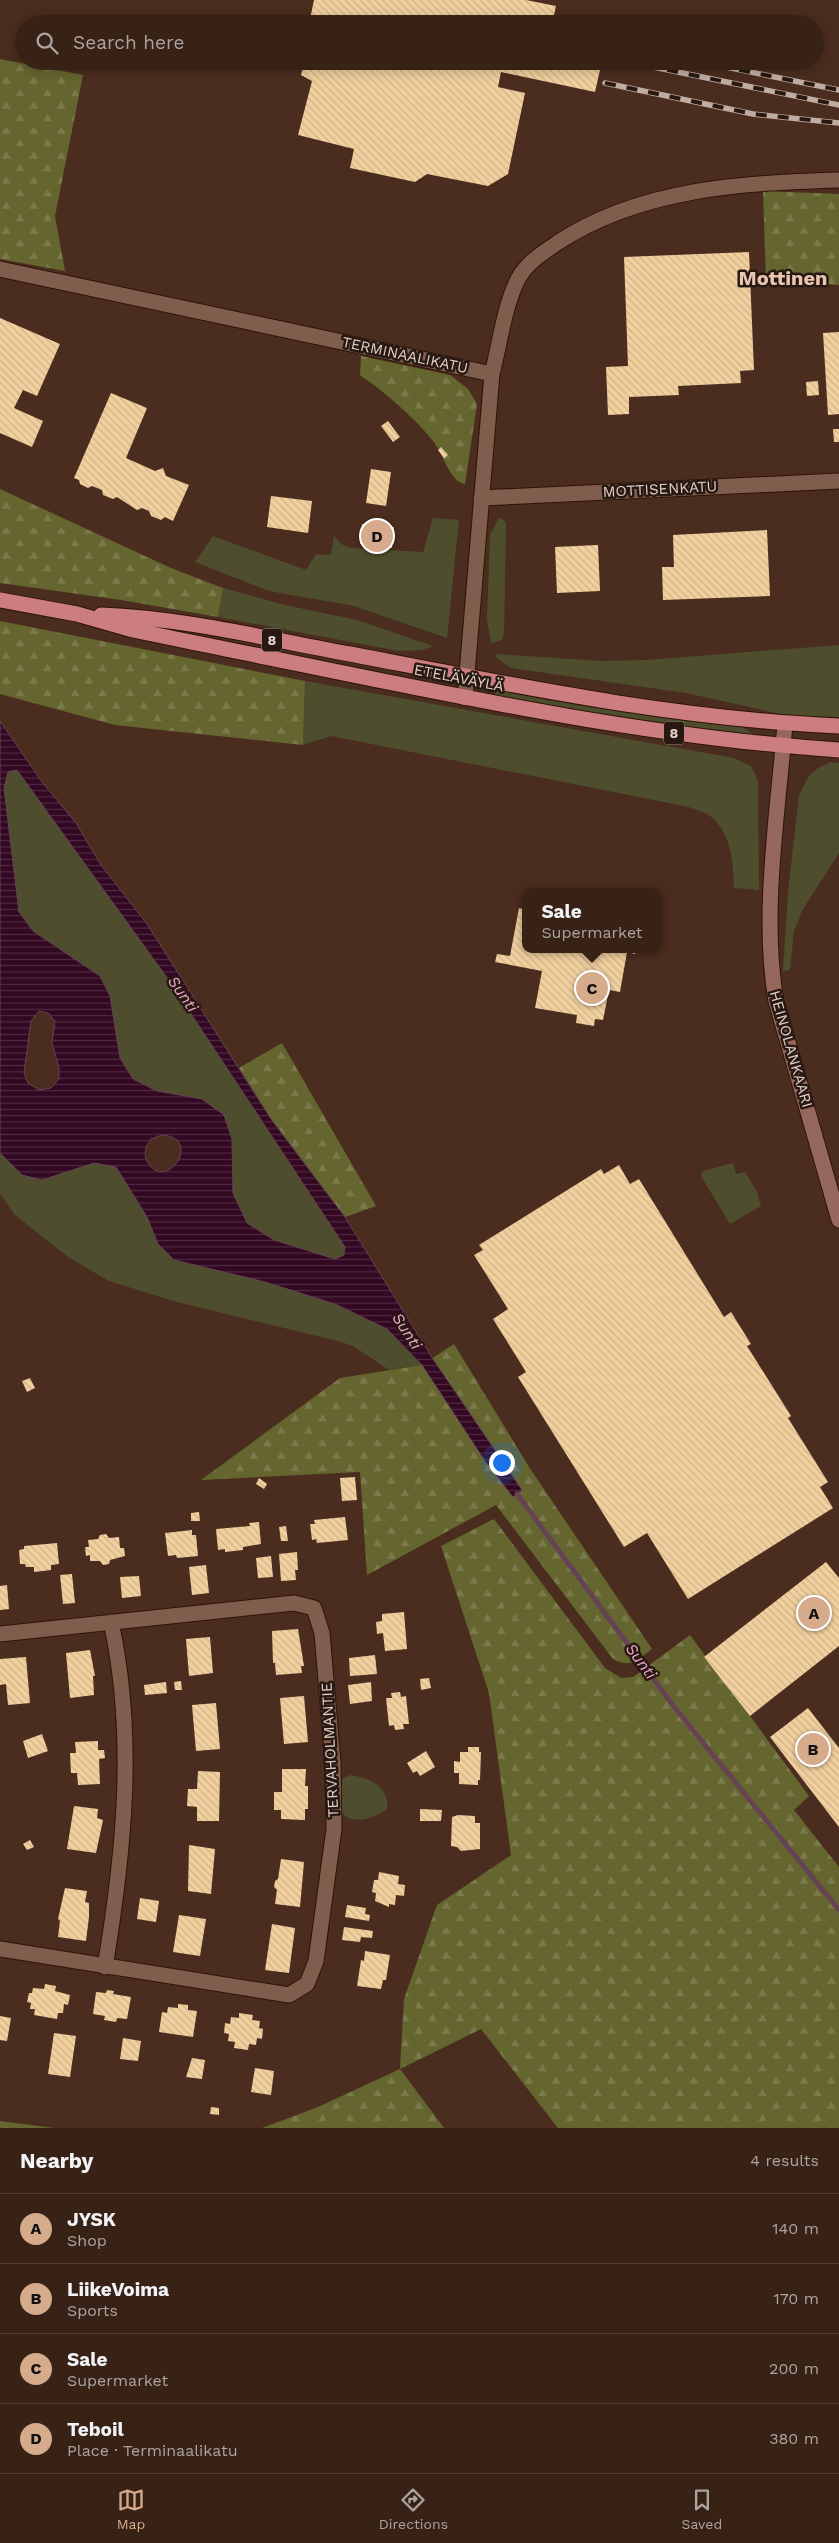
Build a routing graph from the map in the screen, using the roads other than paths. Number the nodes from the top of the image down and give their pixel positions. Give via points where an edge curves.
1 (839, 180) edge
2 (0, 269) edge
3 (492, 374) junction
4 (839, 481) edge
5 (481, 498) junction
6 (0, 600) edge
7 (76, 614) junction
8 (467, 676) junction
9 (465, 698) junction
10 (785, 724) junction
11 (839, 726) edge
12 (783, 746) junction
13 (839, 750) edge
14 (839, 1220) edge
15 (111, 1622) junction
16 (0, 1634) edge
17 (0, 1949) edge
18 (105, 1967) junction

1 - 3 street via 704,189 619,211 573,233 535,258 519,278
2 - 3 street, TERMINAALIKATU
3 - 5 street
4 - 5 street, MOTTISENKATU
5 - 8 street
6 - 7 highway, ETELÄVÄYLÄ / 8
7 - 8 highway, ETELÄVÄYLÄ / 8 via 135,616 192,625
7 - 9 highway, ETELÄVÄYLÄ / 8 via 133,630
8 - 9 street
8 - 10 highway, ETELÄVÄYLÄ / 8 via 652,708
9 - 12 highway, ETELÄVÄYLÄ / 8 via 649,730
10 - 11 highway, ETELÄVÄYLÄ / 8
10 - 12 street, HEINOLANKAARI
12 - 13 highway, ETELÄVÄYLÄ / 8
12 - 14 street, HEINOLANKAARI via 770,914 772,980
15 - 16 street, TERVAHOLMANTIE
15 - 18 street via 121,1685 125,1796 120,1872
15 - 18 street, TERVAHOLMANTIE via 294,1603 314,1608 322,1633 334,1763 334,1829 316,1962 307,1984 300,1989 289,1995 276,1994
17 - 18 street, TERVAHOLMANTIE

